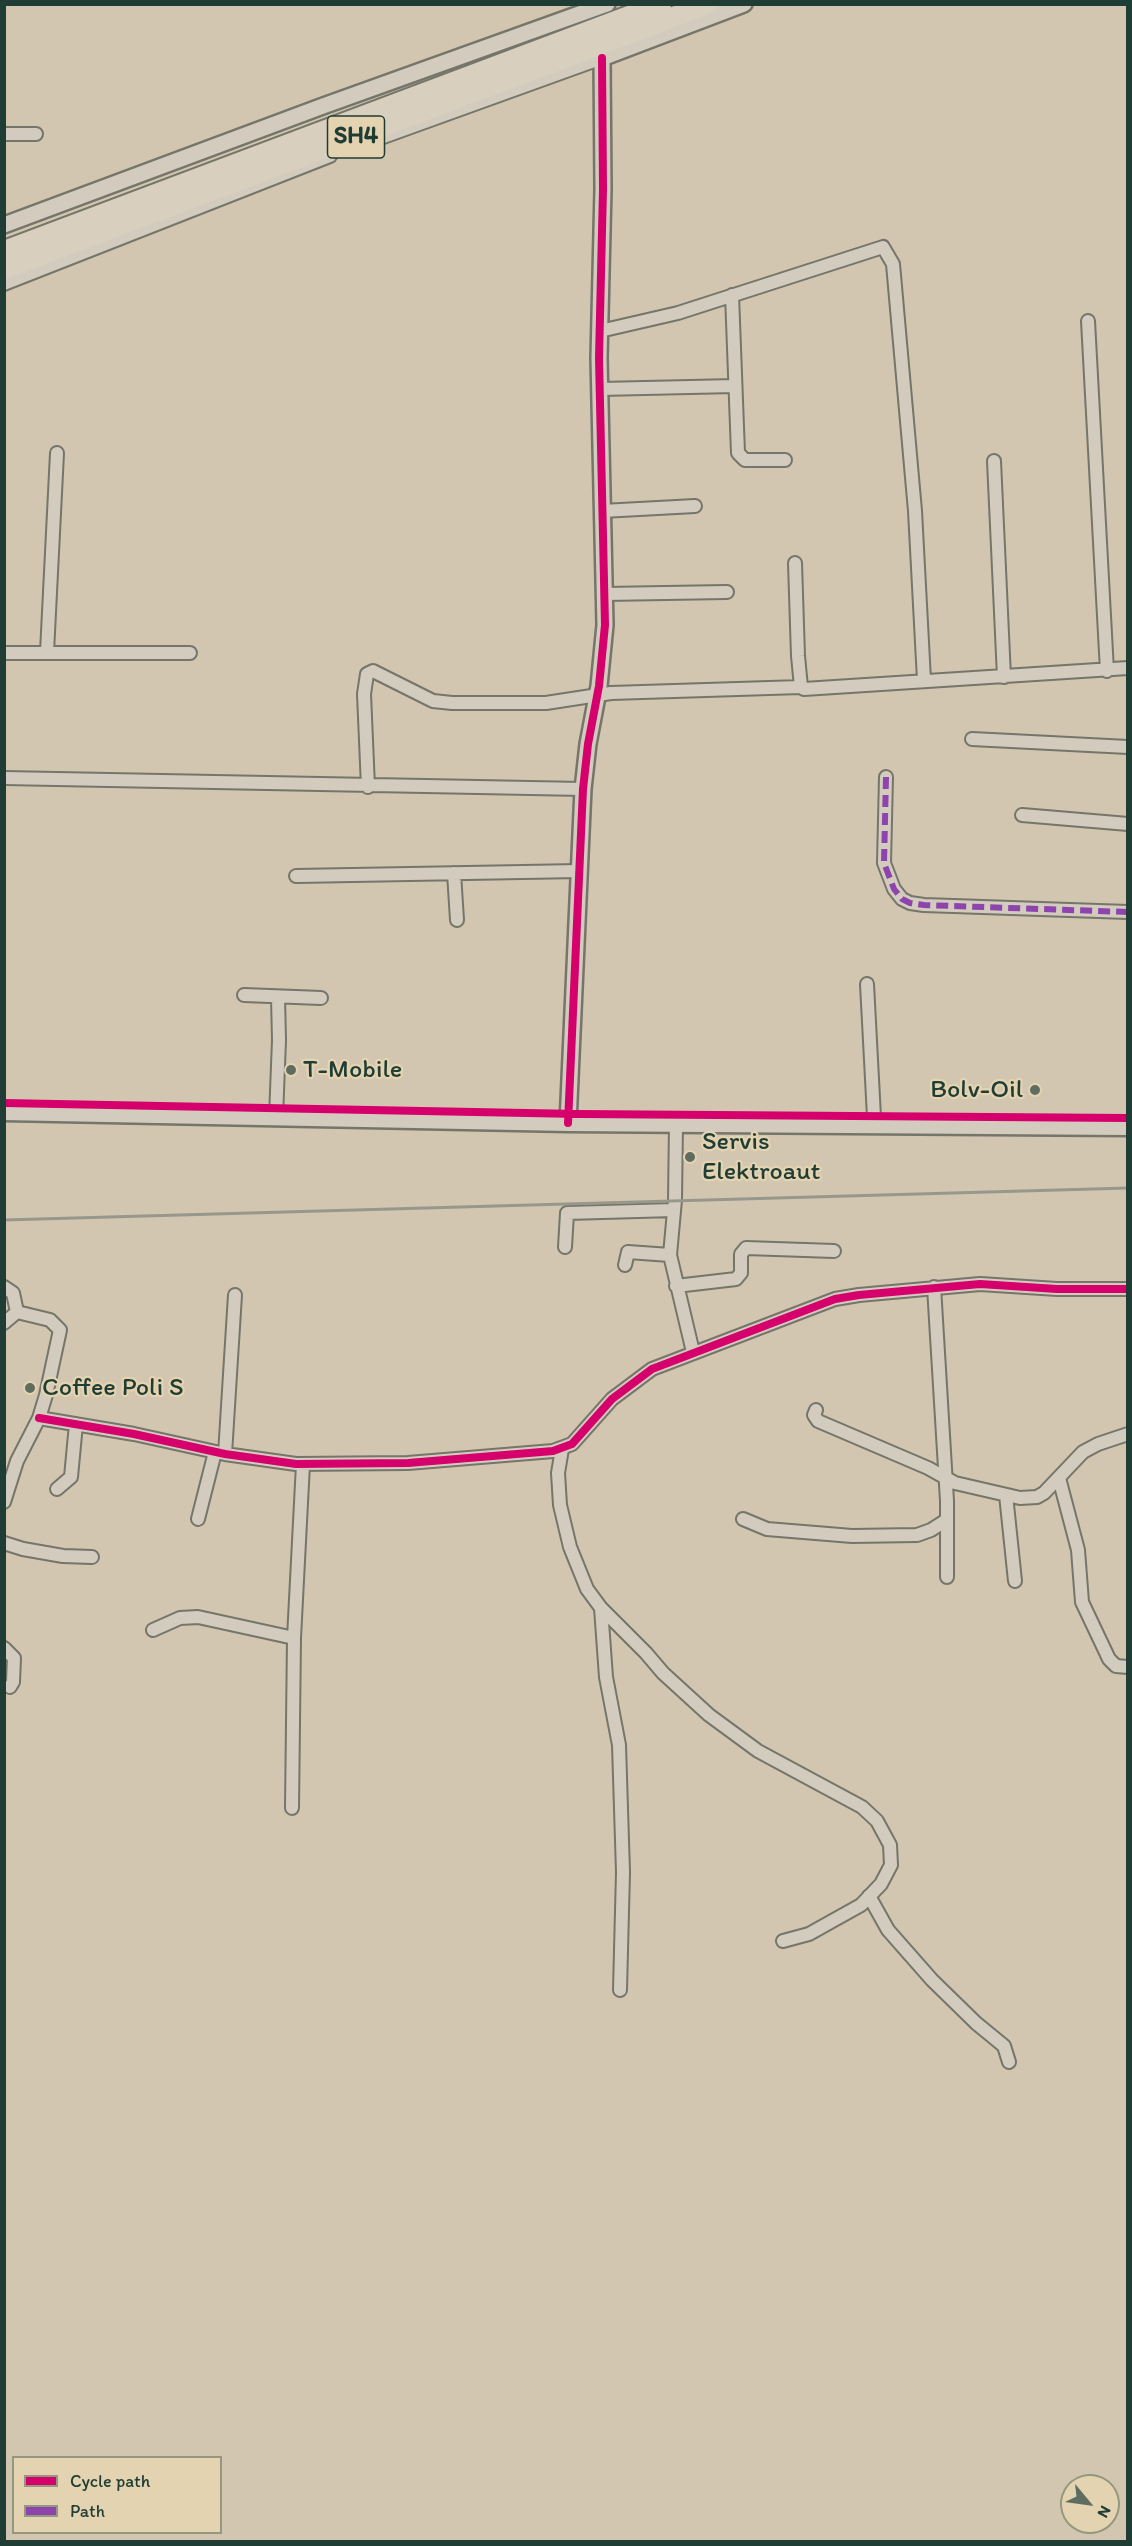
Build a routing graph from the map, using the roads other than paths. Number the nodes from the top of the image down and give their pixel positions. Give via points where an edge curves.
1 (661, 4) edge
2 (708, 4) edge
3 (744, 4) edge
4 (606, 5) edge
5 (602, 58) junction
6 (4, 134) edge
7 (36, 134) dead end
8 (4, 225) edge
9 (4, 251) edge
10 (4, 269) edge
11 (4, 284) edge
12 (732, 295) junction
13 (1088, 321) dead end
14 (600, 331) junction
15 (735, 386) junction
16 (600, 389) junction
17 (57, 453) dead end
18 (785, 460) dead end
19 (994, 461) dead end
20 (695, 506) dead end
21 (602, 511) junction
22 (795, 563) dead end
23 (727, 592) dead end
24 (604, 594) junction
25 (47, 652) junction
26 (4, 653) edge
27 (190, 653) dead end
28 (1128, 668) edge
29 (1107, 671) junction
30 (1004, 677) junction
31 (924, 680) junction
32 (801, 687) junction
33 (597, 697) junction
34 (972, 739) dead end
35 (1128, 747) edge
36 (886, 777) dead end
37 (4, 778) edge
38 (368, 787) junction
39 (583, 789) junction
40 (1022, 815) dead end
41 (1128, 824) edge
42 (580, 871) junction
43 (454, 873) junction
44 (296, 876) dead end
45 (1128, 912) edge
46 (457, 920) dead end
47 (867, 984) dead end
48 (244, 995) dead end
49 (278, 998) junction
50 (321, 998) dead end
51 (4, 1112) edge
52 (276, 1117) junction
53 (874, 1117) dead end
54 (568, 1123) junction
55 (676, 1124) junction
56 (1128, 1127) edge
57 (674, 1210) junction
58 (565, 1247) dead end
59 (834, 1251) dead end
60 (670, 1255) junction
61 (625, 1265) dead end
62 (676, 1286) junction
63 (4, 1287) edge
64 (934, 1287) junction
65 (1128, 1289) edge
66 (235, 1295) dead end
67 (17, 1312) junction
68 (4, 1323) edge
69 (693, 1352) junction
70 (816, 1410) dead end
71 (39, 1418) junction
72 (76, 1424) junction
73 (1128, 1434) edge
74 (562, 1449) junction
75 (220, 1453) junction
76 (303, 1464) junction
77 (945, 1476) junction
78 (1059, 1478) junction
79 (57, 1490) dead end
80 (5, 1495) edge
81 (1006, 1495) junction
82 (198, 1519) dead end
83 (743, 1519) dead end
84 (945, 1521) junction
85 (4, 1543) edge
86 (92, 1557) dead end
87 (947, 1577) dead end
88 (1015, 1581) dead end
89 (601, 1608) junction
90 (153, 1630) dead end
91 (294, 1638) junction
92 (4, 1648) edge
93 (1128, 1667) edge
94 (10, 1687) dead end
95 (292, 1808) dead end
96 (869, 1896) junction
97 (783, 1941) dead end
98 (620, 1990) dead end
99 (1009, 2062) dead end

1 - 9 highway, SH4
2 - 10 highway, SH4
3 - 5 street
4 - 8 street
5 - 11 street via 348,149
5 - 14 street
6 - 7 street
12 - 14 street via 678,313
12 - 15 street
12 - 31 street via 883,247 893,264 915,511
13 - 29 street
14 - 16 street
15 - 16 street
15 - 18 street via 741,458
16 - 21 street
17 - 25 street
19 - 30 street
20 - 21 street
21 - 24 street
22 - 32 street
23 - 24 street
24 - 33 street via 605,625
25 - 26 street
25 - 27 street
28 - 29 street
29 - 30 street
30 - 31 street
31 - 32 street via 819,690
32 - 33 street via 612,693
33 - 38 street via 546,703 433,701 373,671 367,674 364,694
33 - 39 street
34 - 35 street
36 - 45 street via 884,862 894,890 910,903
37 - 38 street
38 - 39 street
39 - 42 street
40 - 41 street
42 - 43 street
42 - 54 street
43 - 44 street
43 - 46 street
47 - 53 street
48 - 49 street
49 - 50 street
49 - 52 street
51 - 52 main road
52 - 54 main road
54 - 55 main road
55 - 56 main road
55 - 57 street
57 - 58 street via 567,1213
57 - 60 street
59 - 62 street via 746,1248 736,1279
60 - 61 street via 628,1252
60 - 62 street
62 - 69 street
63 - 67 street via 13,1293
64 - 65 street via 980,1284
64 - 69 street via 835,1299
64 - 77 street
66 - 75 street
67 - 68 street
67 - 71 street via 50,1320 60,1330
69 - 74 street via 633,1381 601,1410 580,1437
70 - 77 street via 818,1421
71 - 72 street
71 - 80 street via 25,1442
72 - 75 street
72 - 79 street via 71,1477
73 - 78 street via 1083,1452
74 - 76 street via 408,1463
74 - 89 street via 558,1473 560,1505 570,1547 587,1589
75 - 76 street
75 - 82 street
76 - 91 street
77 - 81 street via 955,1483
77 - 84 street
78 - 81 street via 1036,1497
78 - 93 street via 1078,1550 1082,1602 1109,1659 1116,1666
81 - 88 street
83 - 84 street via 767,1529 852,1536 917,1535
84 - 87 street
85 - 86 street via 63,1556
89 - 96 street via 709,1715 758,1750 862,1807 877,1821 890,1845 891,1865
89 - 98 street via 606,1677 619,1745 623,1872
90 - 91 street via 180,1618 198,1617
91 - 95 street
92 - 94 street via 14,1659 14,1682
96 - 97 street via 861,1905 809,1934
96 - 99 street via 888,1930 932,1980 1004,2046

